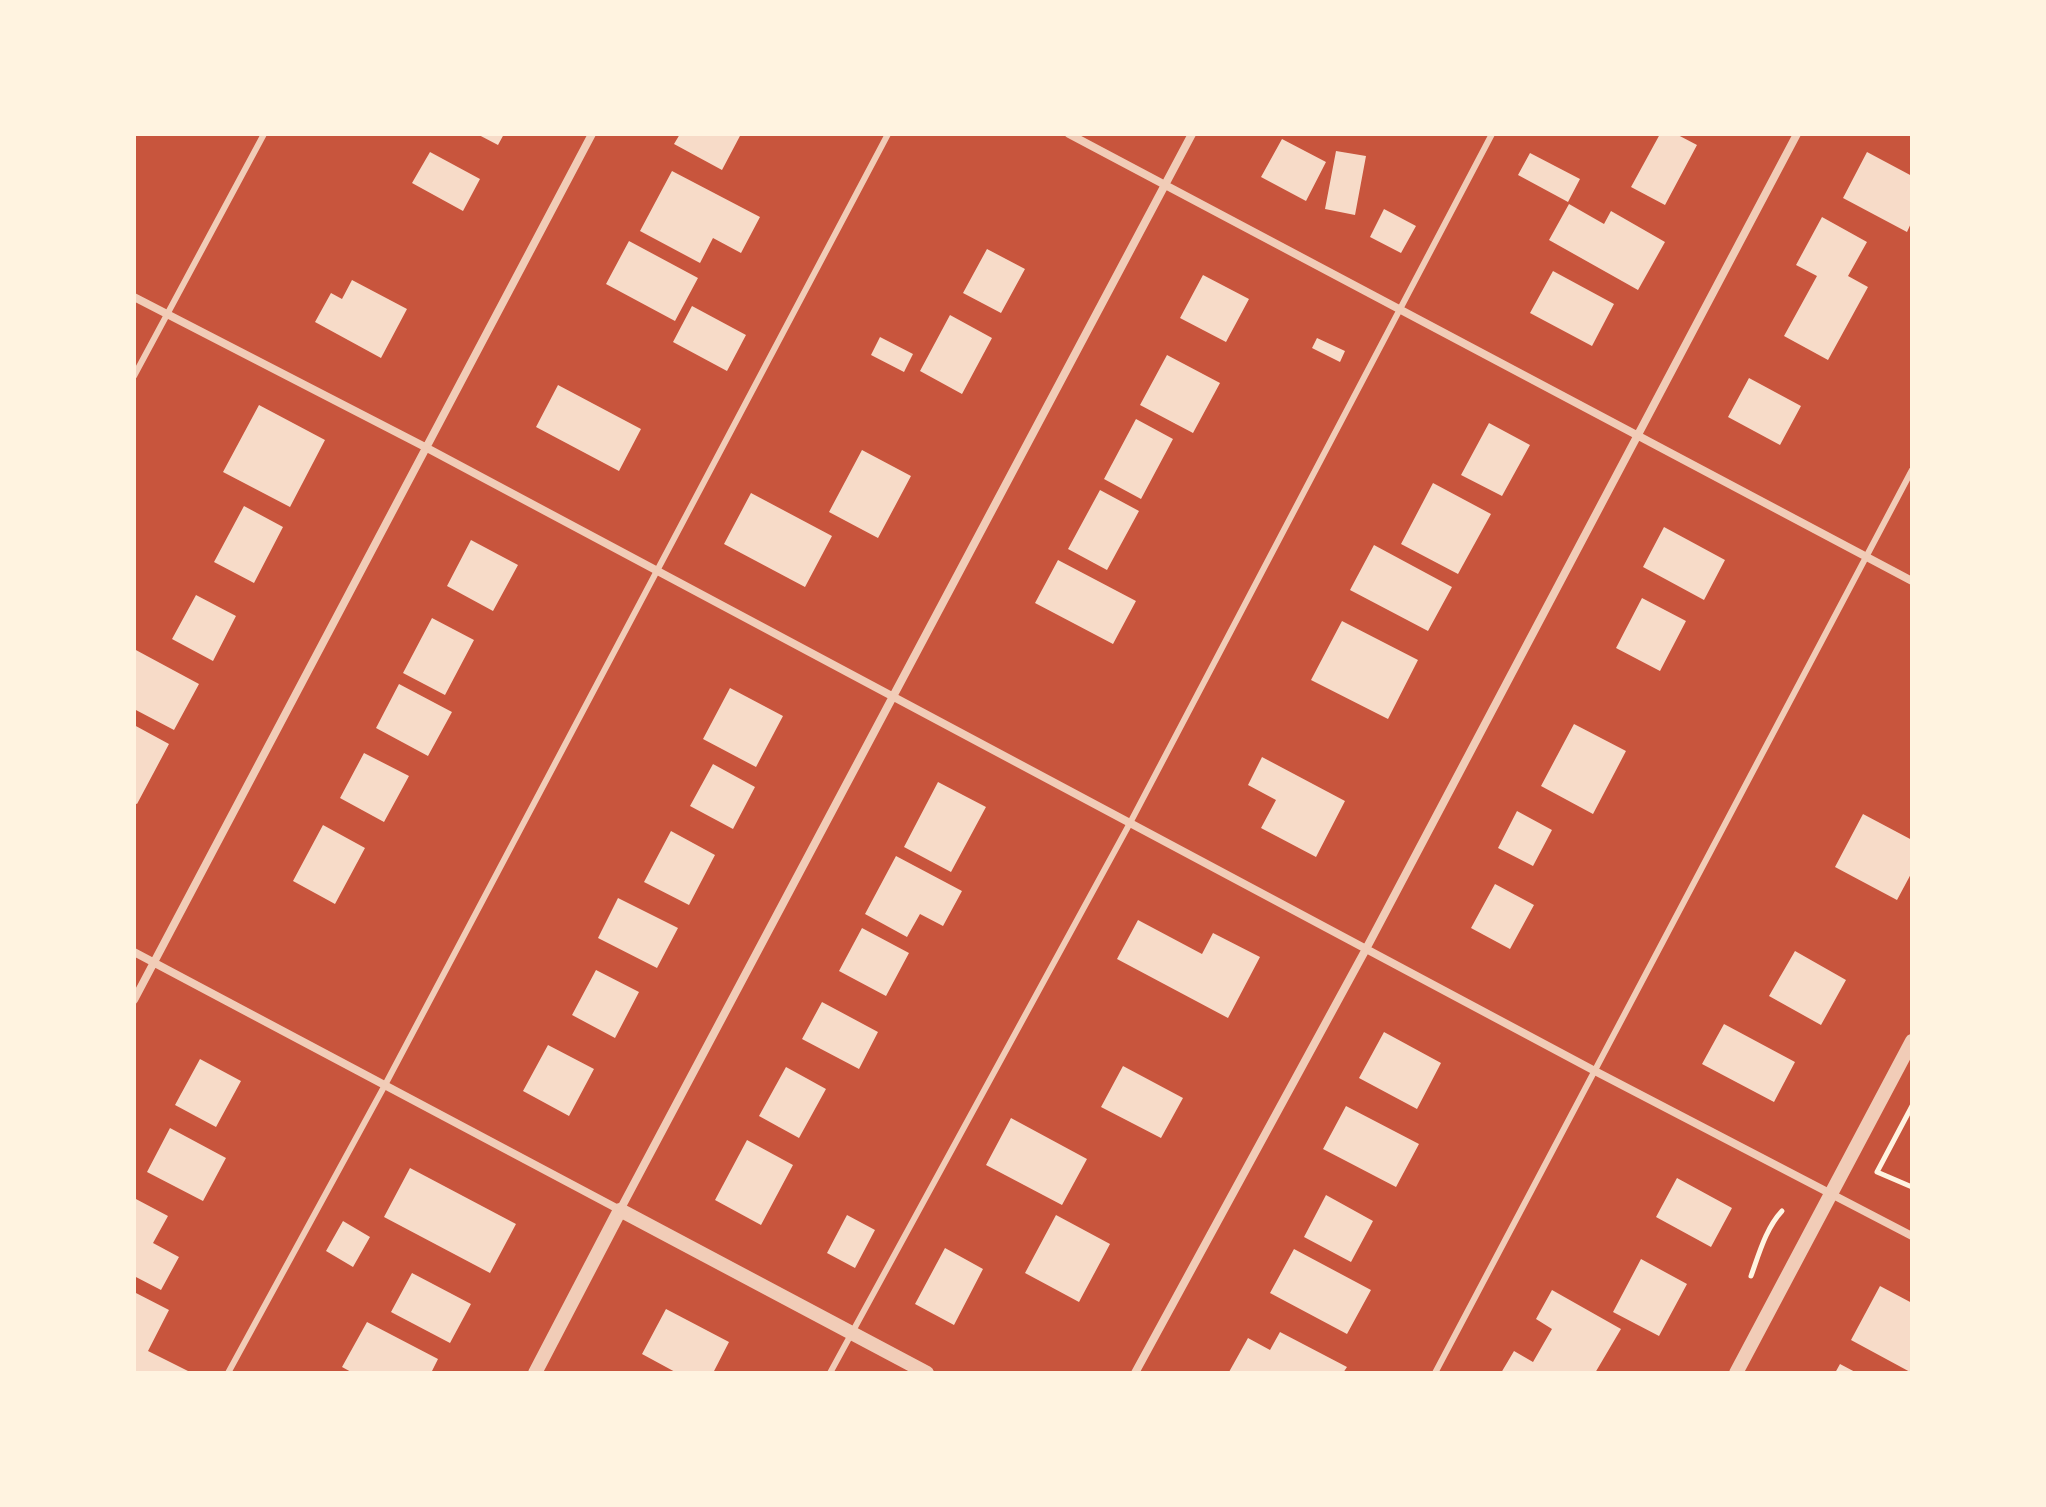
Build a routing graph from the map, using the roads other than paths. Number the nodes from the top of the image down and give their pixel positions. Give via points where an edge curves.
1 (264, 134) edge
2 (592, 134) edge
3 (888, 134) edge
4 (1069, 134) edge
5 (1192, 134) edge
6 (1492, 134) edge
7 (1797, 134) edge
8 (1165, 184) junction
9 (134, 297) edge
10 (1400, 310) junction
11 (167, 314) junction
12 (134, 376) edge
13 (1636, 437) junction
14 (427, 448) junction
15 (1912, 470) edge
16 (1867, 556) junction
17 (658, 572) junction
18 (1912, 581) edge
19 (893, 697) junction
20 (1130, 823) junction
21 (1366, 949) junction
22 (134, 952) edge
23 (154, 962) junction
24 (134, 1000) edge
25 (1912, 1041) edge
26 (1593, 1070) junction
27 (385, 1085) junction
28 (1831, 1193) junction
29 (620, 1210) junction
30 (1912, 1236) edge
31 (851, 1333) junction
32 (228, 1373) edge
33 (535, 1373) edge
34 (830, 1373) edge
35 (927, 1373) edge
36 (1135, 1373) edge
37 (1435, 1373) edge
38 (1736, 1373) edge

1 - 11 lane
2 - 14 street
3 - 17 lane
4 - 8 street
5 - 8 street
6 - 10 lane
7 - 13 street
8 - 10 street
8 - 19 street
9 - 11 street
10 - 13 street
10 - 20 lane
11 - 12 lane
11 - 14 street
13 - 16 street
13 - 21 street
14 - 17 street
14 - 23 street
15 - 16 lane
16 - 18 street
16 - 26 lane
17 - 19 street
17 - 27 lane
19 - 20 street
19 - 29 street
20 - 21 street
20 - 31 lane
21 - 26 street
21 - 36 street
22 - 23 street
23 - 24 street
23 - 27 street
25 - 28 street
26 - 28 street
26 - 37 lane
27 - 29 street
27 - 32 lane
28 - 30 street
28 - 38 street
29 - 31 street
29 - 33 street
31 - 34 lane
31 - 35 street

